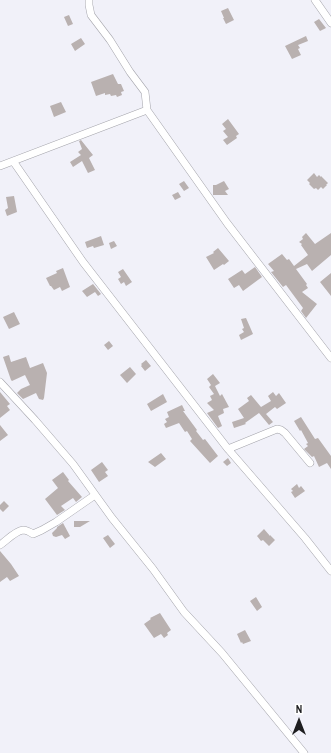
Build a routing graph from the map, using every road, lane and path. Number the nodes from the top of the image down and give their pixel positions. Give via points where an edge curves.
1 (89, 0) edge
2 (315, 0) edge
3 (331, 23) edge
4 (147, 110) junction
5 (13, 161) junction
6 (0, 166) edge
7 (331, 358) edge
8 (0, 382) edge
9 (228, 449) junction
10 (310, 463) dead end
11 (96, 495) junction
12 (0, 545) edge
13 (331, 571) edge
14 (304, 753) edge

1 - 4 street via 91,15 145,92
2 - 3 street
4 - 5 street
4 - 7 street via 227,223
5 - 6 street
5 - 9 street via 83,262
8 - 11 street via 73,464
9 - 10 street via 277,429 285,433
9 - 13 street
11 - 12 street via 42,530 33,534 21,530
11 - 14 street via 184,612 222,653

